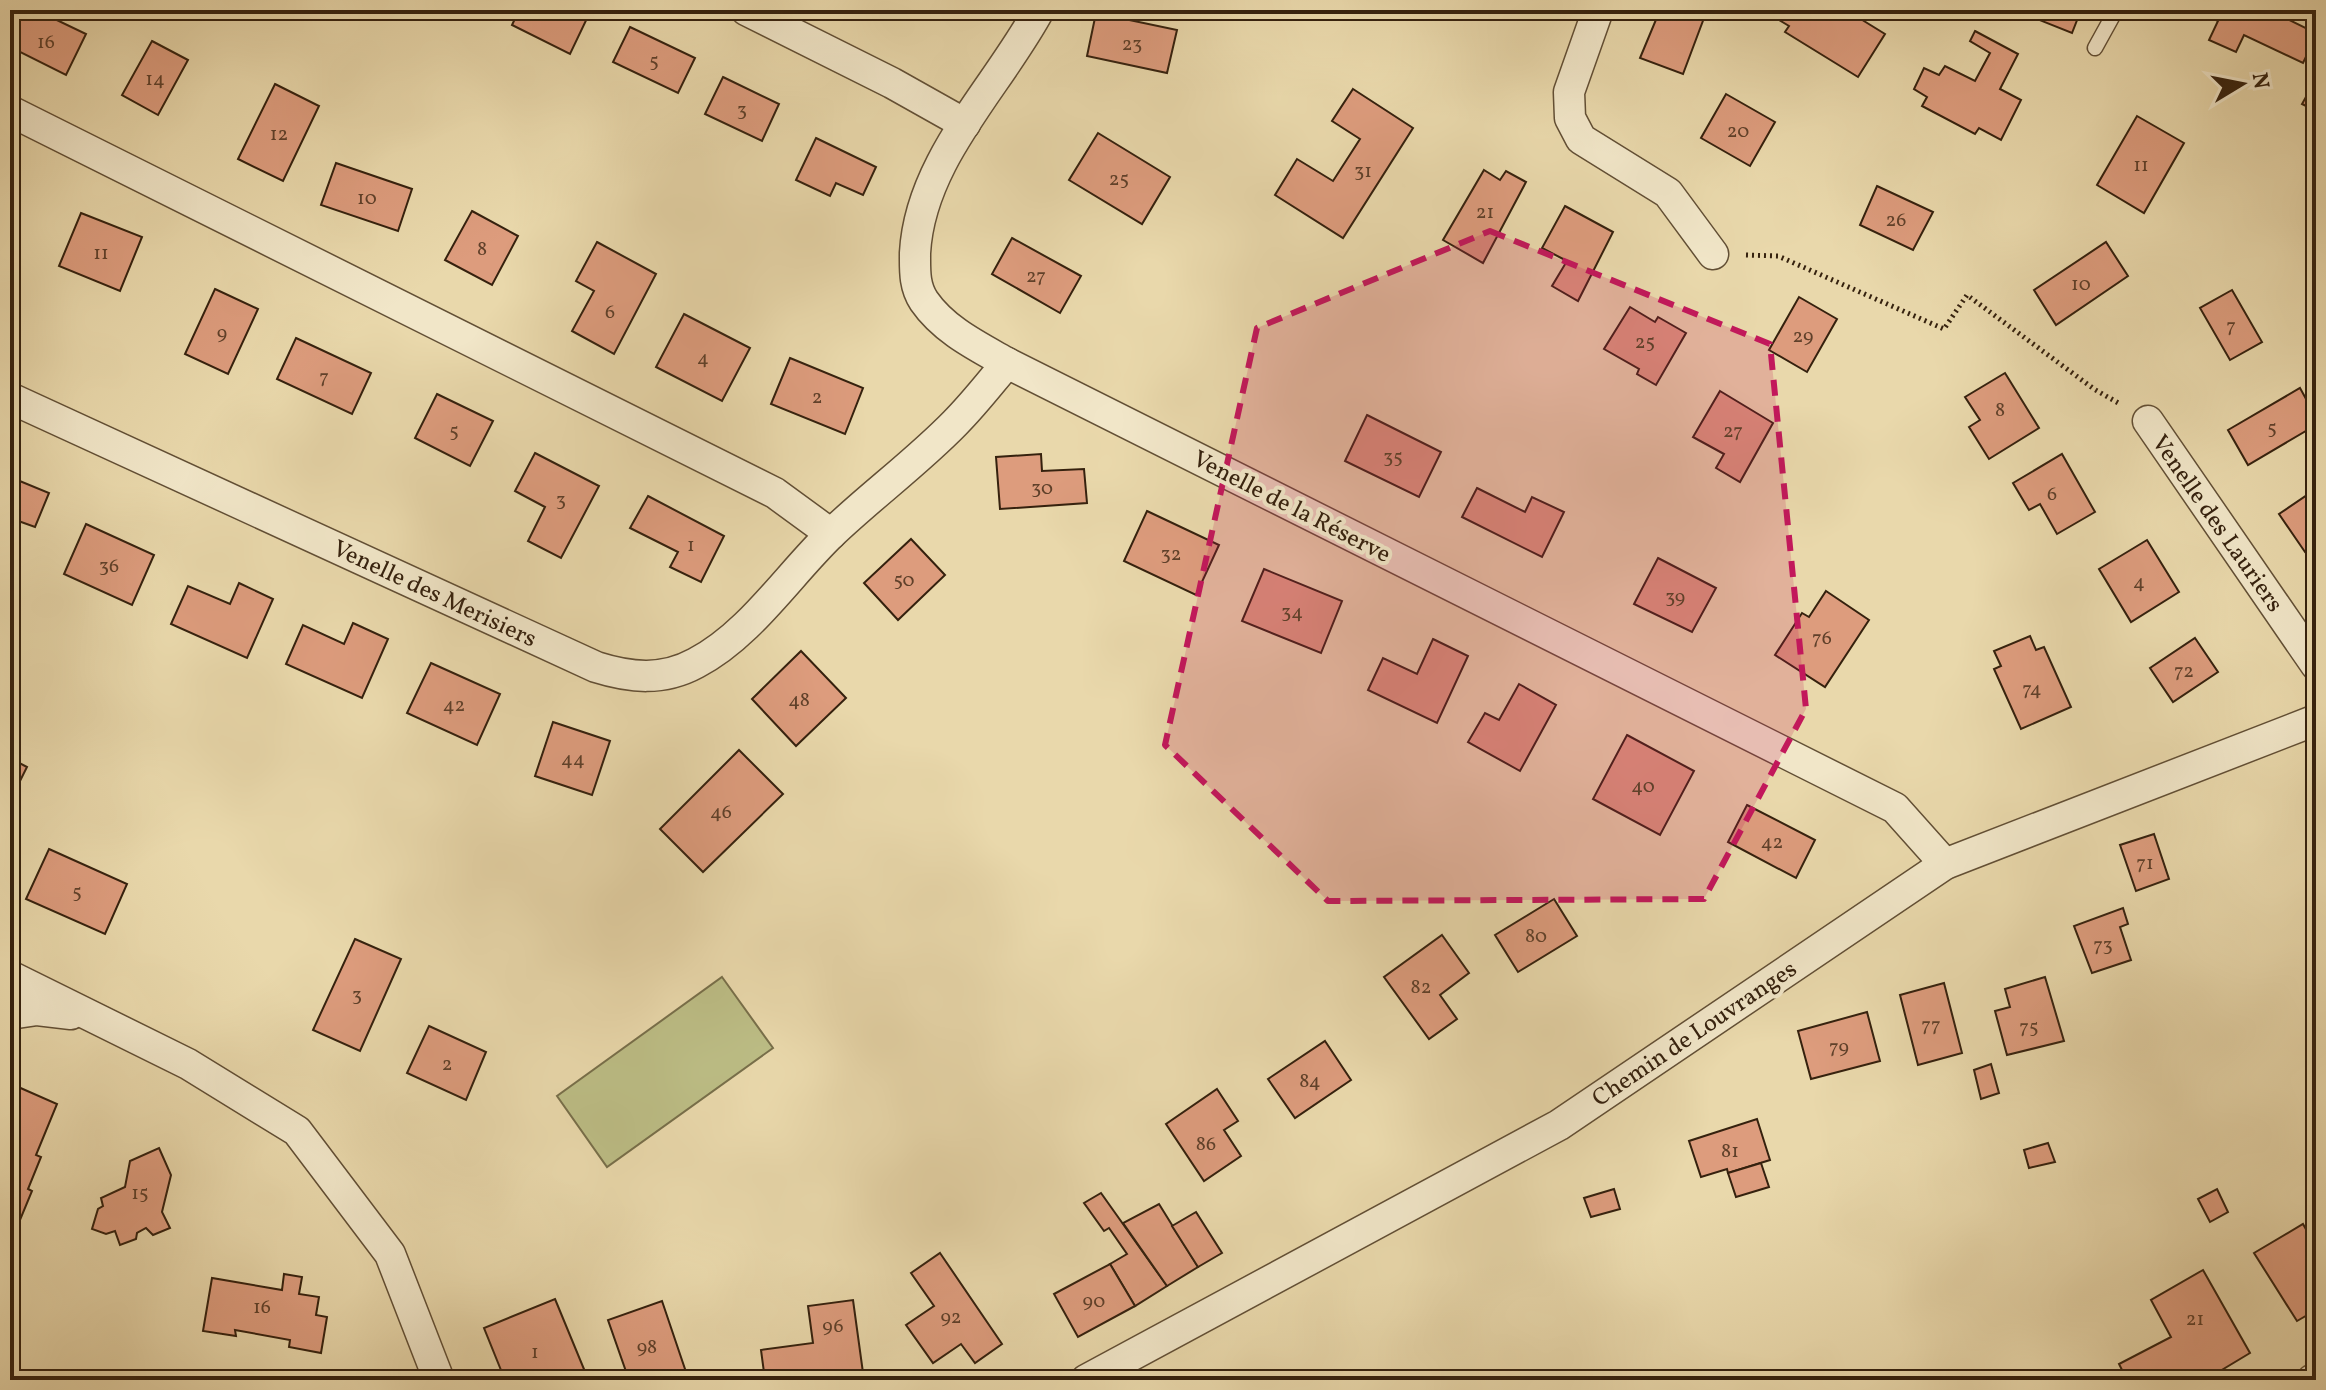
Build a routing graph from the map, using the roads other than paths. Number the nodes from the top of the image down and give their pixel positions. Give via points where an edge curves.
1 (746, 10) edge
2 (1039, 10) edge
3 (1598, 10) edge
4 (2116, 10) edge
5 (2095, 48) dead end
6 (10, 111) edge
7 (965, 124) junction
8 (1713, 254) road end
9 (1007, 363) junction
10 (10, 398) edge
11 (2148, 421) road end
12 (831, 534) junction
13 (2316, 665) edge
14 (2316, 720) edge
15 (1945, 864) junction
16 (10, 976) edge
17 (10, 1014) edge
18 (88, 1015) junction
19 (439, 1380) edge
20 (1086, 1380) edge

1 - 7 street
2 - 7 street, Venelle de la Réserve
3 - 8 street via 1569,92 1570,118 1581,139 1668,193
4 - 5 lane
6 - 12 street via 775,493
7 - 9 street, Venelle de la Réserve via 934,180 916,236 914,276 935,314
9 - 12 street, Venelle des Merisiers via 955,423
9 - 15 street, Venelle de la Réserve via 1895,808
10 - 12 street, Venelle des Merisiers via 622,675 672,673 727,644
11 - 13 street, Venelle des Lauriers
14 - 15 street, Chemin de Louvranges
15 - 20 street, Chemin de Louvranges via 1559,1125
16 - 18 street
17 - 18 street via 37,1010
18 - 19 street via 188,1064 297,1131 390,1254

